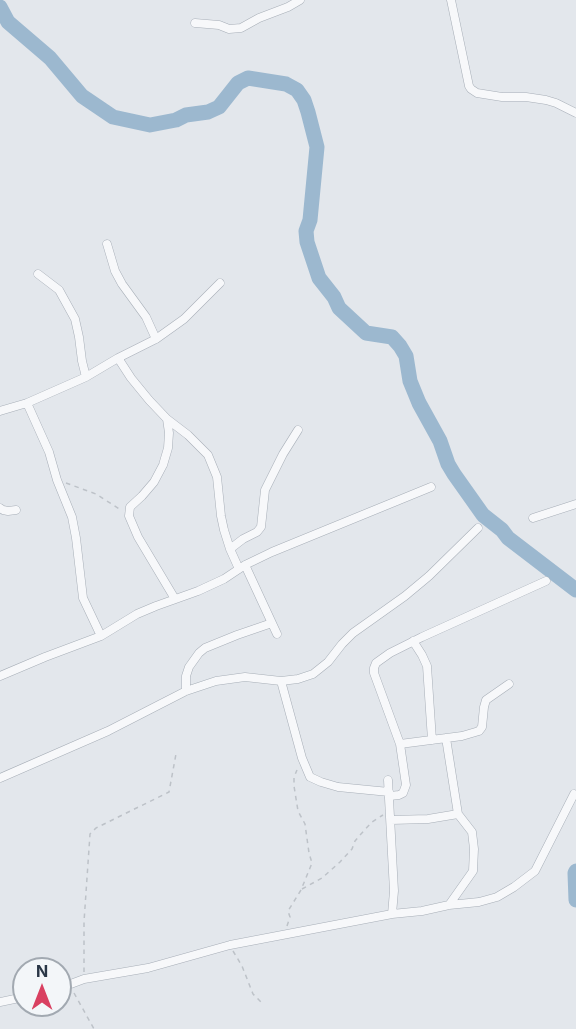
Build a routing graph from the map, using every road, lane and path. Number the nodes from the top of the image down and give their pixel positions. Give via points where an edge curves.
1 (300, 0) edge
2 (452, 0) edge
3 (289, 4) edge
4 (195, 23) dead end
5 (576, 113) edge
6 (107, 244) dead end
7 (38, 274) dead end
8 (220, 283) dead end
9 (156, 339) junction
10 (118, 358) junction
11 (86, 377) junction
12 (27, 403) junction
13 (0, 411) edge
14 (167, 419) junction
15 (298, 430) dead end
16 (57, 480) junction
17 (431, 487) dead end
18 (576, 504) edge
19 (0, 508) edge
20 (16, 510) dead end
21 (129, 516) junction
22 (533, 518) dead end
23 (478, 528) dead end
24 (230, 549) junction
25 (242, 567) junction
26 (546, 581) dead end
27 (175, 599) junction
28 (272, 623) junction
29 (277, 634) dead end
30 (101, 636) junction
31 (413, 641) junction
32 (0, 676) edge
33 (281, 681) junction
34 (509, 684) dead end
35 (186, 692) junction
36 (446, 738) junction
37 (432, 740) junction
38 (400, 744) junction
39 (176, 754) dead end
40 (302, 758) junction
41 (0, 778) edge
42 (388, 780) dead end
43 (389, 794) junction
44 (574, 794) dead end
45 (390, 809) junction
46 (458, 814) junction
47 (391, 820) junction
48 (301, 890) junction
49 (449, 905) junction
50 (393, 914) junction
51 (286, 935) junction
52 (230, 945) junction
53 (84, 979) junction
54 (72, 983) edge
55 (72, 988) edge
56 (263, 1004) dead end
57 (94, 1029) edge

1 - 3 street
2 - 5 street via 471,89 502,97 546,100
3 - 4 street via 241,28
6 - 9 street via 115,271
7 - 11 street via 59,290 75,319
8 - 9 street via 184,319
9 - 10 street
10 - 11 street
10 - 14 street
11 - 12 street
12 - 13 street
12 - 16 street
14 - 21 street via 168,448 163,465 154,482 130,507
14 - 24 street via 208,455 217,477
15 - 24 street via 265,490 260,530
16 - 21 path via 96,494
16 - 30 street via 72,517 83,598
17 - 25 street
18 - 22 street
19 - 20 street
21 - 27 street
23 - 33 street via 396,604 353,633 322,669 307,677
24 - 25 street
25 - 27 street via 224,579
25 - 28 street
26 - 31 street
27 - 30 street via 137,614
28 - 29 street
28 - 35 street via 205,648 189,667
30 - 32 street
31 - 37 street via 427,666
31 - 38 street via 384,657 374,668
33 - 35 street via 245,677 216,681
33 - 40 street
34 - 36 street via 486,700 479,731
35 - 41 street
36 - 37 street
36 - 46 street
37 - 38 street
38 - 43 street via 406,787 402,794
39 - 53 path via 169,792 90,834
40 - 43 street via 309,777 321,782
40 - 48 path via 294,786 312,863
42 - 43 street
43 - 45 street
44 - 49 street via 535,871 497,897
45 - 47 street
45 - 48 path via 372,822 322,879
46 - 47 street
46 - 49 street via 473,836 474,865
47 - 50 street
48 - 51 path via 288,911
49 - 50 street
50 - 51 street
51 - 52 street
52 - 53 street via 148,968
52 - 56 path via 253,994
53 - 54 street
55 - 57 path

